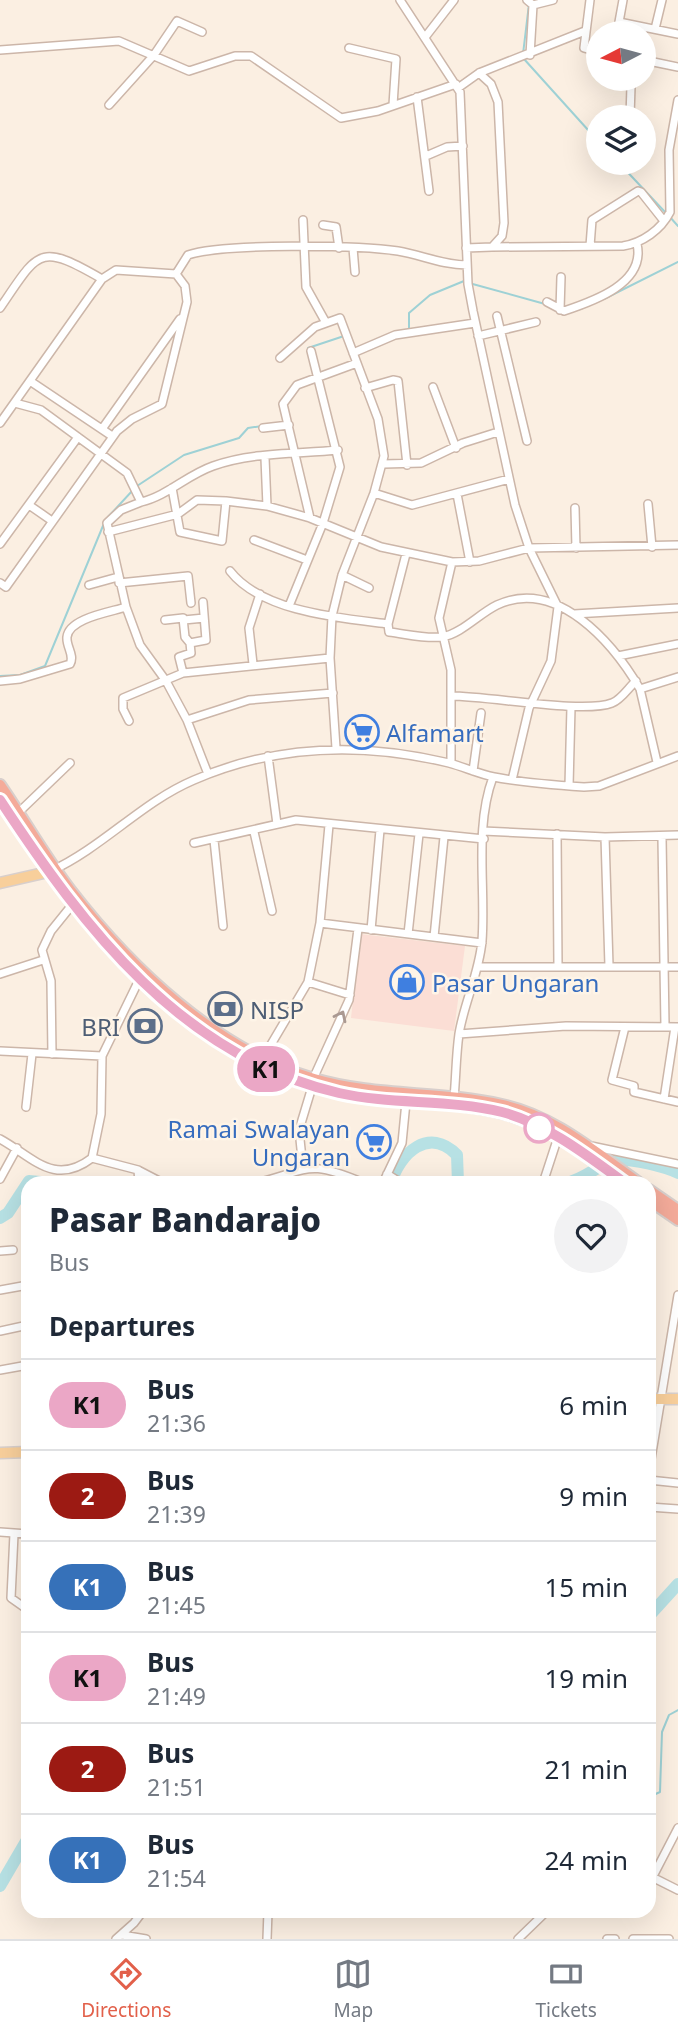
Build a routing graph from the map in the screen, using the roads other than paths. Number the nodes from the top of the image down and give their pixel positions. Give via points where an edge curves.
1 (400, 0) edge
2 (454, 0) edge
3 (553, 0) edge
4 (590, 0) edge
5 (623, 0) edge
6 (662, 0) edge
7 (530, 3) edge
8 (619, 21) edge
9 (656, 25) edge
10 (656, 29) edge
11 (585, 31) junction
12 (202, 32) dead end
13 (678, 34) edge
14 (426, 36) junction
15 (349, 48) dead end
16 (586, 49) edge
17 (0, 50) edge
18 (154, 55) junction
19 (526, 56) junction
20 (656, 63) edge
21 (678, 67) edge
22 (479, 73) junction
23 (457, 86) junction
24 (417, 97) junction
25 (678, 100) edge
26 (393, 105) junction
27 (109, 106) dead end
28 (463, 146) junction
29 (426, 156) junction
30 (429, 191) dead end
31 (668, 216) junction
32 (303, 220) dead end
33 (678, 220) edge
34 (323, 225) dead end
35 (638, 244) junction
36 (590, 246) junction
37 (492, 247) junction
38 (304, 248) junction
39 (339, 248) junction
40 (353, 248) junction
41 (466, 248) junction
42 (467, 265) junction
43 (355, 272) dead end
44 (176, 274) junction
45 (561, 277) dead end
46 (102, 279) junction
47 (547, 302) dead end
48 (0, 308) edge
49 (560, 310) junction
50 (183, 316) junction
51 (497, 316) dead end
52 (325, 321) junction
53 (536, 322) dead end
54 (475, 323) junction
55 (501, 330) junction
56 (478, 336) junction
57 (312, 351) dead end
58 (352, 351) junction
59 (280, 358) dead end
60 (357, 363) junction
61 (319, 377) junction
62 (30, 381) junction
63 (433, 387) dead end
64 (365, 388) junction
65 (15, 403) junction
66 (0, 423) edge
67 (289, 425) junction
68 (263, 428) dead end
69 (102, 429) junction
70 (498, 432) junction
71 (112, 436) junction
72 (78, 437) junction
73 (527, 441) dead end
74 (456, 448) junction
75 (338, 450) junction
76 (100, 453) junction
77 (297, 454) junction
78 (265, 458) junction
79 (384, 464) junction
80 (407, 465) junction
81 (509, 479) junction
82 (172, 488) junction
83 (374, 493) junction
84 (457, 494) junction
85 (226, 501) junction
86 (141, 502) junction
87 (648, 504) dead end
88 (29, 505) junction
89 (267, 506) junction
90 (575, 508) dead end
91 (178, 514) junction
92 (310, 518) junction
93 (52, 521) junction
94 (323, 523) junction
95 (109, 537) junction
96 (356, 539) junction
97 (254, 540) dead end
98 (0, 544) edge
99 (678, 545) edge
100 (652, 547) junction
101 (529, 548) junction
102 (576, 548) junction
103 (406, 554) junction
104 (307, 560) junction
105 (452, 562) junction
106 (470, 562) junction
107 (230, 571) dead end
108 (342, 575) junction
109 (118, 580) junction
110 (3, 585) edge
111 (89, 585) dead end
112 (369, 588) dead end
113 (260, 594) junction
114 (0, 595) edge
115 (203, 602) dead end
116 (191, 603) dead end
117 (289, 606) junction
118 (125, 607) junction
119 (558, 607) junction
120 (678, 608) edge
121 (573, 614) junction
122 (332, 616) junction
123 (204, 618) junction
124 (165, 620) dead end
125 (184, 620) junction
126 (388, 624) junction
127 (444, 637) junction
128 (190, 643) junction
129 (678, 644) edge
130 (618, 656) junction
131 (330, 658) junction
132 (253, 664) junction
133 (183, 673) junction
134 (678, 677) edge
135 (0, 681) edge
136 (166, 681) junction
137 (636, 681) junction
138 (640, 689) junction
139 (333, 693) junction
140 (451, 696) junction
141 (532, 701) junction
142 (571, 707) junction
143 (481, 713) dead end
144 (187, 720) junction
145 (130, 722) dead end
146 (336, 748) junction
147 (268, 755) junction
148 (678, 756) edge
149 (657, 762) junction
150 (70, 763) dead end
151 (451, 763) junction
152 (473, 771) junction
153 (208, 774) junction
154 (493, 777) junction
155 (512, 780) junction
156 (0, 785) edge
157 (569, 786) junction
158 (0, 800) edge
159 (19, 812) junction
160 (277, 824) junction
161 (329, 825) junction
162 (380, 830) junction
163 (254, 832) junction
164 (419, 834) junction
165 (558, 834) junction
166 (484, 835) junction
167 (678, 835) edge
168 (444, 837) junction
169 (606, 837) junction
170 (662, 838) junction
171 (214, 840) junction
172 (194, 843) dead end
173 (51, 871) junction
174 (0, 883) edge
175 (72, 905) junction
176 (272, 911) dead end
177 (320, 923) junction
178 (223, 926) dead end
179 (358, 929) junction
180 (371, 930) junction
181 (408, 934) junction
182 (434, 937) junction
183 (482, 943) junction
184 (43, 960) junction
185 (608, 966) junction
186 (478, 967) junction
187 (558, 967) junction
188 (667, 967) junction
189 (678, 967) edge
190 (0, 974) edge
191 (139, 980) junction
192 (308, 982) junction
193 (350, 995) junction
194 (665, 1026) junction
195 (625, 1027) junction
196 (676, 1027) edge
197 (459, 1034) junction
198 (0, 1051) edge
199 (32, 1054) junction
200 (52, 1054) junction
201 (103, 1056) junction
202 (263, 1058) junction
203 (313, 1083) junction
204 (454, 1098) junction
205 (664, 1099) junction
206 (406, 1102) junction
207 (678, 1102) edge
208 (26, 1107) dead end
209 (558, 1137) junction
210 (0, 1139) edge
211 (587, 1145) junction
212 (17, 1148) junction
213 (92, 1158) junction
214 (678, 1164) edge
215 (303, 1168) junction
216 (138, 1170) junction
217 (387, 1174) joint
218 (138, 1176) edge
219 (150, 1176) edge
220 (278, 1176) edge
221 (346, 1176) edge
222 (390, 1176) edge
223 (546, 1176) edge
224 (619, 1176) edge
225 (621, 1176) edge
226 (0, 1179) edge
227 (656, 1195) edge
228 (656, 1205) edge
229 (678, 1210) edge
230 (678, 1220) edge
231 (13, 1250) dead end
232 (0, 1251) edge
233 (21, 1286) edge
234 (0, 1290) edge
235 (678, 1295) edge
236 (21, 1326) edge
237 (0, 1331) edge
238 (21, 1366) edge
239 (0, 1370) edge
240 (656, 1394) edge
241 (656, 1399) edge
242 (678, 1399) edge
243 (21, 1452) edge
244 (0, 1453) edge
245 (656, 1481) edge
246 (678, 1483) edge
247 (656, 1507) edge
248 (678, 1509) edge
249 (0, 1532) edge
250 (13, 1534) junction
251 (21, 1534) edge
252 (21, 1605) edge
253 (678, 1828) edge
254 (656, 1873) edge
255 (656, 1882) edge
256 (678, 1890) edge
257 (137, 1918) edge
258 (268, 1918) edge
259 (540, 1918) edge
260 (119, 1937) edge
261 (146, 1939) edge
262 (267, 1939) edge
263 (518, 1939) edge
264 (607, 1939) edge
265 (615, 1939) edge
266 (633, 1939) edge
267 (669, 1939) edge

1 - 14 street
2 - 14 street
3 - 7 street
4 - 11 street
5 - 8 street
6 - 9 street
7 - 19 street
10 - 13 street
11 - 16 street
11 - 19 street
12 - 18 street via 177,21
14 - 23 street
15 - 26 street via 396,60
17 - 18 street via 112,41
18 - 26 street via 190,71 235,55 251,56 341,118
18 - 27 street
19 - 22 street
20 - 21 street
22 - 23 street
22 - 37 street via 494,90 500,125 504,223 502,236
23 - 24 street
23 - 28 street via 463,107
24 - 26 street
24 - 29 street
25 - 31 street via 669,150
28 - 29 street
28 - 41 street
29 - 30 street
31 - 33 street
31 - 35 street
31 - 36 street via 638,191 592,220
32 - 38 street
34 - 39 street via 336,227
35 - 36 street
35 - 49 street via 636,267 621,285
36 - 37 street
37 - 41 street
38 - 39 street
38 - 44 street via 201,251 184,259
38 - 52 street via 306,288
39 - 40 street
40 - 42 street via 400,251
40 - 43 street
41 - 42 street
42 - 54 street
44 - 46 street via 116,270
44 - 50 street via 187,292
45 - 49 street
46 - 48 street via 68,259 40,257 31,262
46 - 62 street
47 - 49 street
50 - 69 street
50 - 71 street via 162,404 132,419
51 - 55 street
52 - 58 street via 342,320
52 - 59 street
53 - 55 street
54 - 56 street
54 - 58 street via 395,335
55 - 56 street
55 - 73 street
56 - 70 street
57 - 61 street
58 - 60 street
60 - 61 street
60 - 64 street
61 - 67 street via 297,385 285,399
61 - 75 street
62 - 65 street
62 - 69 street
63 - 74 street
64 - 79 street via 381,428
64 - 80 street via 398,381
65 - 66 street
65 - 72 street via 41,410
67 - 68 street
67 - 77 street
69 - 71 street
70 - 74 street
70 - 81 street
71 - 76 street
72 - 76 street
72 - 88 street
74 - 80 street
75 - 77 street
75 - 94 street via 340,467
76 - 86 street via 127,474
76 - 93 street
77 - 78 street
77 - 92 street
78 - 82 street via 223,463
78 - 89 street
79 - 80 street
79 - 83 street
81 - 84 street
81 - 101 street
82 - 86 street
82 - 91 street
83 - 84 street via 412,505
83 - 96 street
84 - 106 street
85 - 89 street
85 - 91 street via 197,500
85 - 91 street via 222,541 181,533
86 - 95 street via 110,518
87 - 100 street
88 - 93 street
88 - 98 street
89 - 92 street
90 - 102 street
91 - 95 street
92 - 94 street
93 - 110 street
94 - 96 street
94 - 104 street
95 - 109 street
96 - 103 street
96 - 108 street
97 - 104 street
99 - 100 street
100 - 102 street
101 - 102 street
101 - 106 street
101 - 119 street
103 - 105 street
103 - 126 street
104 - 117 street
105 - 106 street
105 - 127 street via 439,618
107 - 113 street
108 - 112 street
108 - 122 street
109 - 111 street
109 - 116 street via 188,576
109 - 118 street
110 - 114 street
113 - 117 street
113 - 132 street via 249,628
115 - 123 street
117 - 122 street
118 - 135 street via 71,628 67,640 73,658 70,664
118 - 136 street via 145,656
119 - 121 street
119 - 127 street via 522,596 497,605
119 - 141 street via 551,661
120 - 121 street
121 - 130 street
122 - 126 street
122 - 131 street
123 - 125 street
123 - 128 street via 206,641
124 - 125 street
125 - 128 street
126 - 127 street via 389,632
127 - 140 street
128 - 133 street via 191,653 179,657
129 - 130 street
130 - 137 street
131 - 132 street
131 - 139 street
132 - 133 street
133 - 136 street
134 - 138 street
136 - 144 street
136 - 145 street via 122,699
137 - 138 street
137 - 142 street via 614,703
138 - 149 street
139 - 144 street via 249,700
139 - 146 street
140 - 141 street
140 - 151 street
141 - 142 street
141 - 155 street
142 - 157 street
143 - 152 street
144 - 153 street
146 - 147 street
146 - 151 street
147 - 153 street
147 - 160 street
148 - 149 street
149 - 157 street via 599,786
150 - 159 street
151 - 152 street
152 - 154 street
153 - 173 street via 163,796
154 - 155 street
154 - 166 street
155 - 157 street
156 - 159 highway
158 - 173 highway
159 - 173 highway
160 - 161 street via 296,820
160 - 163 street
161 - 162 street
161 - 177 street
162 - 164 street
162 - 180 street
163 - 171 street
163 - 176 street
164 - 168 street
164 - 181 street
165 - 166 street
165 - 169 street
165 - 187 street
166 - 168 street
166 - 183 street
167 - 170 street
168 - 182 street
169 - 170 street
169 - 185 street
170 - 188 street
171 - 172 street
171 - 178 street
173 - 174 main road
173 - 175 highway
173 - 202 highway via 144,972 218,1032
175 - 184 street via 46,939
175 - 191 highway
177 - 179 street
177 - 192 street
179 - 180 street
179 - 193 street
180 - 181 street
181 - 182 street
182 - 183 street
183 - 186 street
184 - 190 street
184 - 200 street via 51,981
185 - 187 street
185 - 188 street
186 - 187 street
186 - 197 street
188 - 189 street
188 - 194 street
191 - 201 street
191 - 203 highway via 220,1045 274,1073
192 - 193 street
192 - 202 street
203 -> 193 street
194 - 195 street
194 - 196 street
195 - 197 street
195 - 205 street via 612,1080 634,1086 634,1092
196 - 205 street
197 - 204 street
198 - 199 street
199 - 200 street
199 - 208 street
200 - 201 street
201 - 213 street via 102,1102
202 - 203 highway
203 - 204 highway
203 - 206 highway
203 - 215 street via 299,1130
204 - 211 highway via 518,1109
205 - 207 street
206 - 209 highway via 500,1112
206 - 217 street via 402,1143
209 - 223 street
209 - 224 highway
210 - 212 street
211 - 214 street
211 - 225 highway
212 - 213 street via 40,1166 60,1171 74,1170
212 - 226 street
213 - 216 street
215 - 220 street
215 - 221 street
216 - 218 street
216 - 219 street
217 - 222 street
227 - 229 highway
228 - 230 highway
231 - 232 street
233 - 234 street
235 - 240 street
236 - 237 street
238 - 239 street
241 - 242 main road
243 - 244 main road
245 - 246 street
247 - 248 street
249 - 250 street
250 - 251 street
250 - 252 street via 11,1598
253 - 254 street
255 - 256 street
257 - 260 street
258 - 262 street
259 - 263 street
260 - 261 street
264 - 265 street
266 - 267 street

